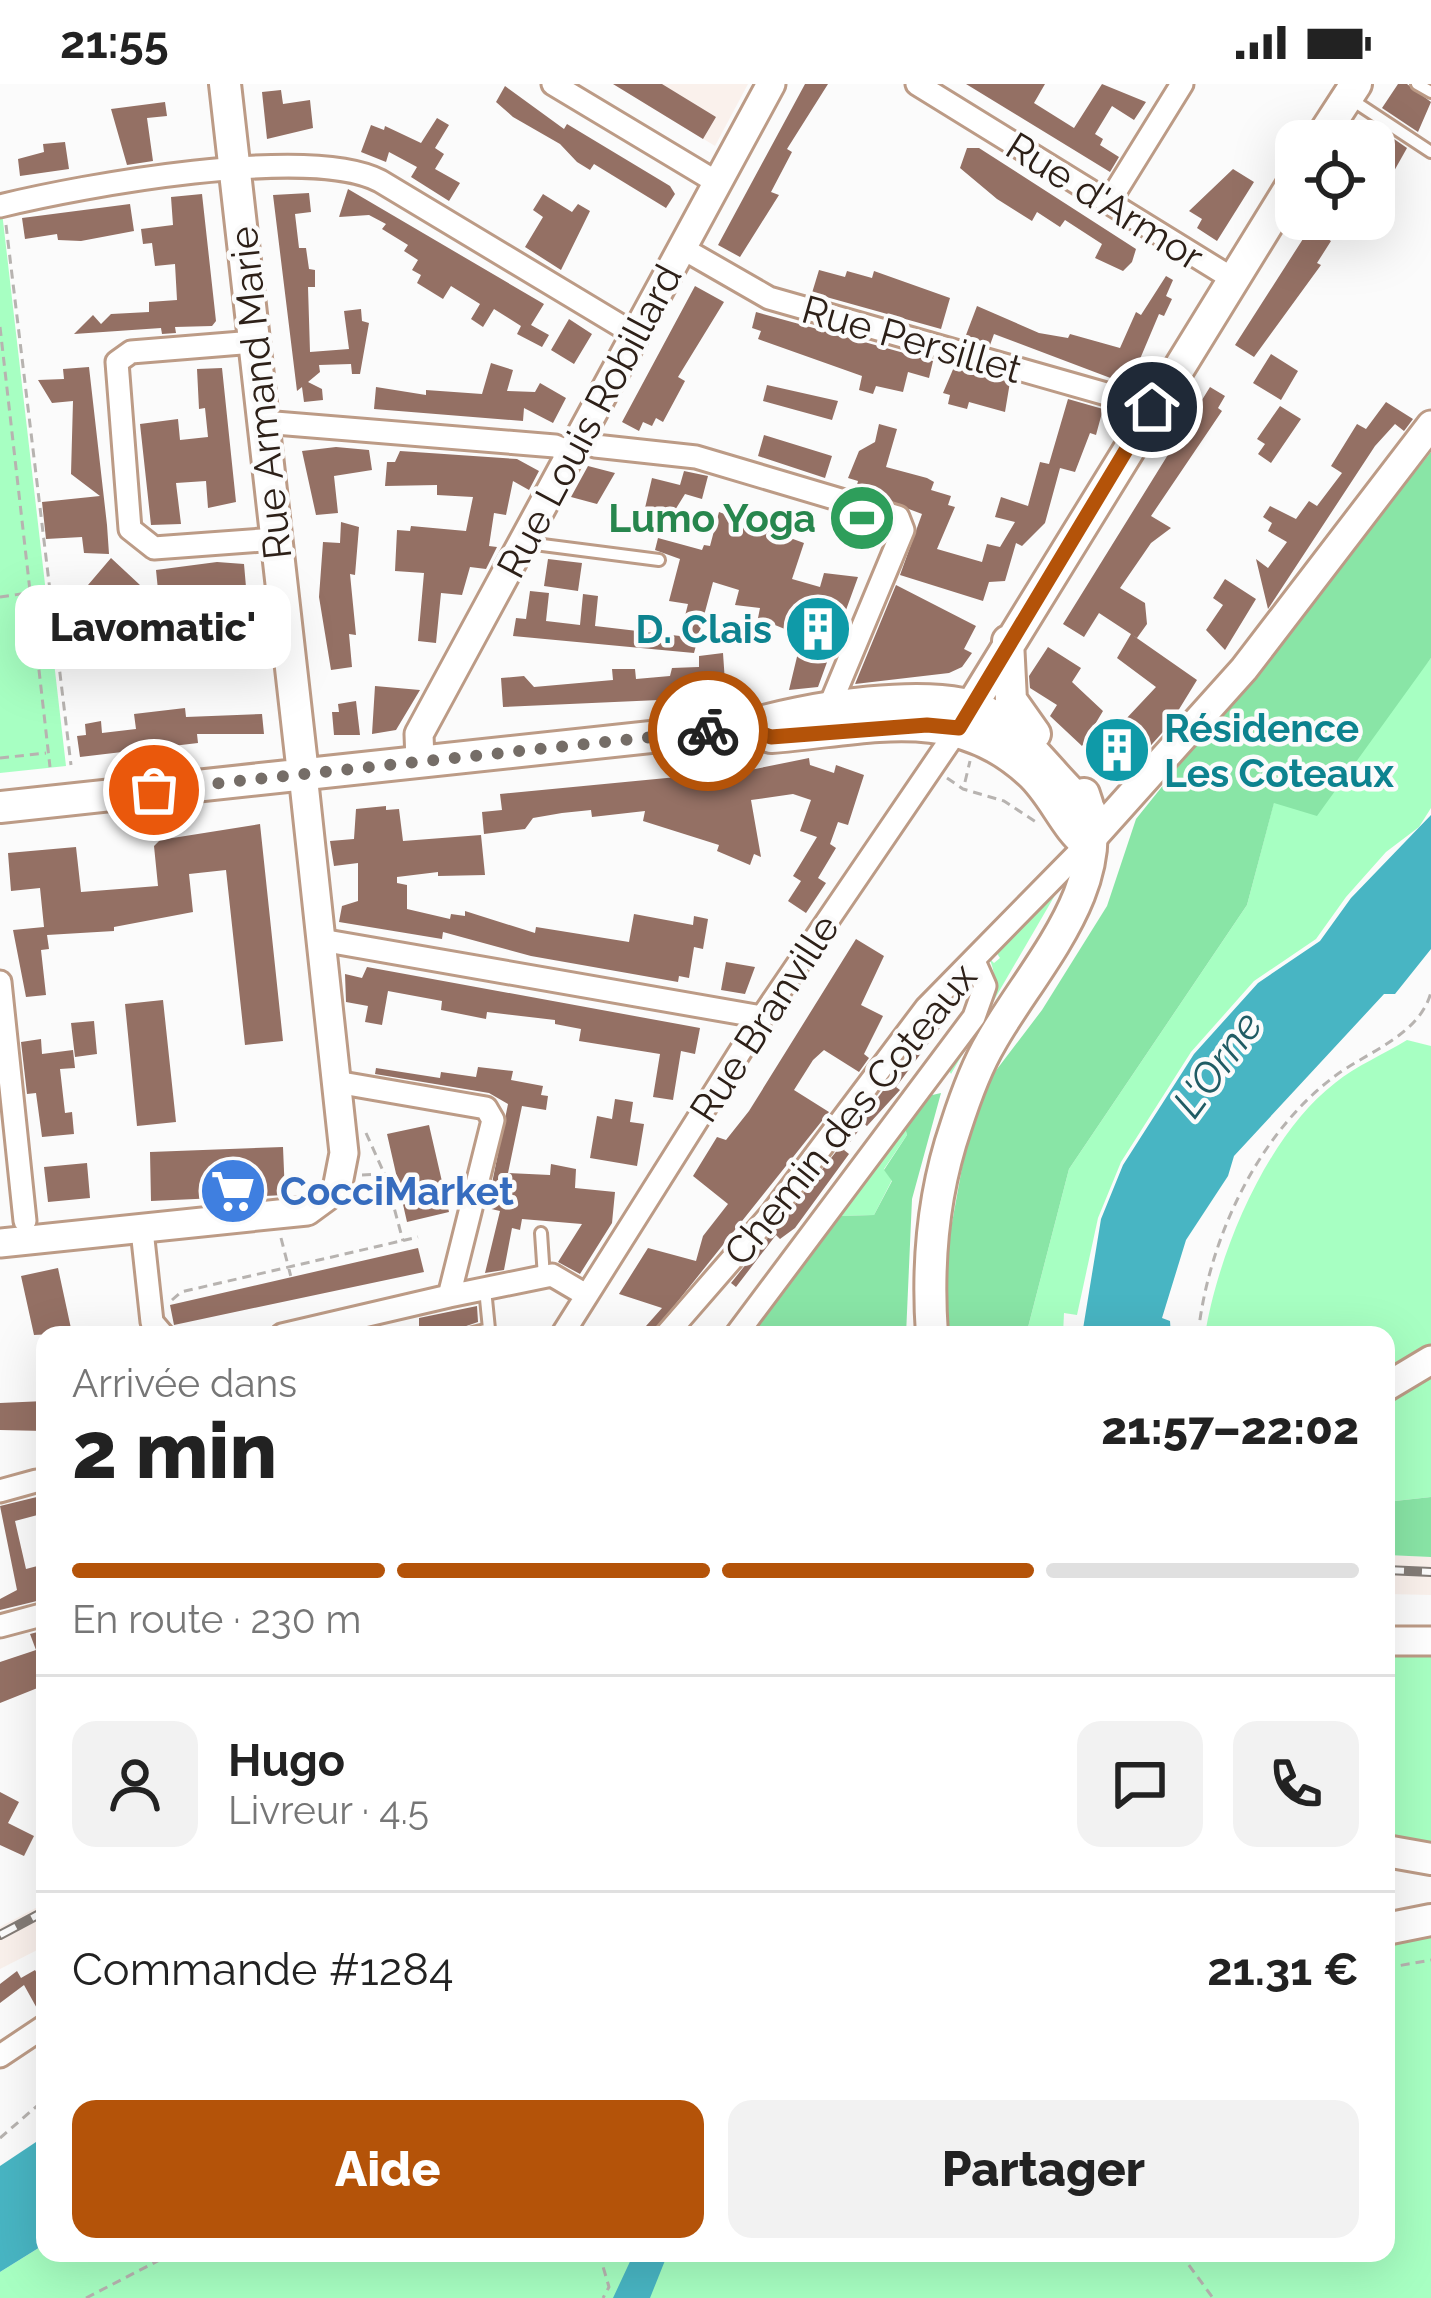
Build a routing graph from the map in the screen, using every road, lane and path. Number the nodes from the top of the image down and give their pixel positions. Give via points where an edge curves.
1 (225, 84) edge
2 (554, 84) edge
3 (771, 84) edge
4 (917, 84) edge
5 (1182, 84) edge
6 (1417, 84) edge
7 (1351, 90) edge
8 (941, 91) edge
9 (1431, 92) edge
10 (1332, 120) edge
11 (1431, 152) edge
12 (235, 169) junction
13 (718, 183) junction
14 (1109, 202) junction
15 (2, 206) edge
16 (1275, 212) edge
17 (682, 248) junction
18 (1233, 279) junction
19 (0, 327) edge
20 (636, 335) junction
21 (254, 342) junction
22 (1152, 407) junction
23 (10, 412) junction
24 (0, 413) edge
25 (263, 422) junction
26 (1431, 424) edge
27 (576, 446) junction
28 (276, 539) junction
29 (524, 542) junction
30 (659, 560) dead end
31 (30, 593) junction
32 (0, 597) edge
33 (1008, 641) junction
34 (822, 722) junction
35 (967, 728) junction
36 (48, 753) junction
37 (0, 758) edge
38 (420, 761) junction
39 (933, 764) junction
40 (71, 765) dead end
41 (50, 766) dead end
42 (303, 774) junction
43 (965, 782) dead end
44 (0, 807) edge
45 (1090, 811) junction
46 (1047, 832) dead end
47 (1087, 844) junction
48 (321, 940) junction
49 (974, 961) junction
50 (0, 982) edge
51 (1431, 992) edge
52 (1427, 1007) junction
53 (1431, 1014) edge
54 (762, 1017) junction
55 (336, 1082) junction
56 (362, 1125) dead end
57 (385, 1174) junction
58 (354, 1175) dead end
59 (25, 1221) dead end
60 (279, 1225) dead end
61 (142, 1230) junction
62 (541, 1233) dead end
63 (418, 1237) dead end
64 (403, 1241) junction
65 (0, 1244) edge
66 (388, 1244) junction
67 (390, 1254) dead end
68 (333, 1257) junction
69 (340, 1266) dead end
70 (286, 1268) junction
71 (291, 1277) dead end
72 (544, 1277) junction
73 (239, 1279) junction
74 (243, 1288) dead end
75 (491, 1294) junction
76 (586, 1295) junction
77 (449, 1296) junction
78 (149, 1302) junction
79 (155, 1326) edge
80 (321, 1326) edge
81 (489, 1326) edge
82 (567, 1326) edge
83 (674, 1326) edge
84 (743, 1326) edge
85 (932, 1326) edge
86 (1199, 1326) edge
87 (1431, 1360) edge
88 (1395, 1382) edge
89 (36, 1481) dead end
90 (0, 1491) edge
91 (36, 1616) edge
92 (0, 1626) edge
93 (1395, 1641) edge
94 (1431, 1641) edge
95 (1395, 1853) edge
96 (1431, 1859) edge
97 (1431, 1920) edge
98 (1395, 1927) edge
99 (1431, 1960) edge
100 (1395, 1966) edge
101 (36, 2032) edge
102 (0, 2056) edge
103 (36, 2107) edge
104 (0, 2138) edge
105 (156, 2262) edge
106 (602, 2262) edge
107 (1187, 2262) edge
108 (86, 2298) edge
109 (603, 2298) edge
110 (1214, 2298) edge

1 - 12 main road, Rue Armand Marie
2 - 13 street
3 - 13 street, Rue Louis Robillard
4 - 8 street, Rue d'Armor
5 - 14 street
6 - 9 lane
7 - 10 main road
7 - 11 lane
8 - 14 street, Rue d'Armor
12 - 15 street
12 - 20 street via 310,164 364,172
12 - 21 main road, Rue Armand Marie
13 - 17 street, Rue Louis Robillard
14 - 18 street, Rue d'Armor
15 - 40 path
16 - 18 main road
17 - 20 street, Rue Louis Robillard
17 - 22 street, Rue Persillet via 769,298
18 - 22 main road
19 - 23 path
20 - 27 street, Rue Louis Robillard
21 - 25 main road, Rue Armand Marie
21 - 28 street via 131,352 117,362 130,529 154,548
22 - 33 main road
23 - 24 path
23 - 31 path
25 - 27 street
25 - 28 main road, Rue Armand Marie
26 - 47 street via 1244,670
27 - 29 street, Rue Louis Robillard
27 - 34 street via 696,457 898,517 903,530
28 - 42 main road, Rue Armand Marie
29 - 30 lane
29 - 38 street, Rue Louis Robillard via 419,734
31 - 32 path
31 - 36 path
33 - 35 main road
33 - 45 main road via 1012,704 1079,782
34 - 35 main road via 948,698
34 - 38 main road via 776,716 744,727
35 - 39 street, Rue Branville
35 - 43 path
35 - 45 main road via 1011,731
35 - 47 main road via 1029,771
36 - 37 path
36 - 41 path
38 - 42 main road
39 - 46 path via 956,786 1004,801
39 - 54 street, Rue Branville
42 - 44 main road
42 - 48 street
45 - 47 main road
47 - 49 street, Chemin des Coteaux
47 - 85 main road via 1070,919 989,1044 952,1139 935,1218
48 - 54 street
48 - 55 street
49 - 83 street, Chemin des Coteaux via 926,1009 772,1213
49 - 84 street via 986,986 974,1017
50 - 59 street
51 - 52 path
52 - 53 path
52 - 86 path via 1332,1078 1274,1138 1204,1283
54 - 76 street, Rue Branville
55 - 61 street via 343,1168 330,1197 307,1211
55 - 77 street via 486,1108 493,1120
56 - 57 path
57 - 58 path
57 - 64 path
60 - 70 path
61 - 65 street
61 - 78 street
62 - 72 lane
63 - 64 path
64 - 66 path
66 - 67 path
66 - 68 path
68 - 69 path
68 - 70 path
70 - 71 path
70 - 73 path
72 - 75 street
72 - 76 street
73 - 74 path
73 - 78 path
75 - 77 street
75 - 81 lane
76 - 82 street, Rue Branville
77 - 80 street
78 - 79 street
87 - 88 street
89 - 90 street
91 - 92 street
93 - 94 street
95 - 96 main road
97 - 98 main road
99 - 100 path
101 - 102 street
103 - 104 path
105 - 108 path
106 - 109 path via 609,2287
107 - 110 path

